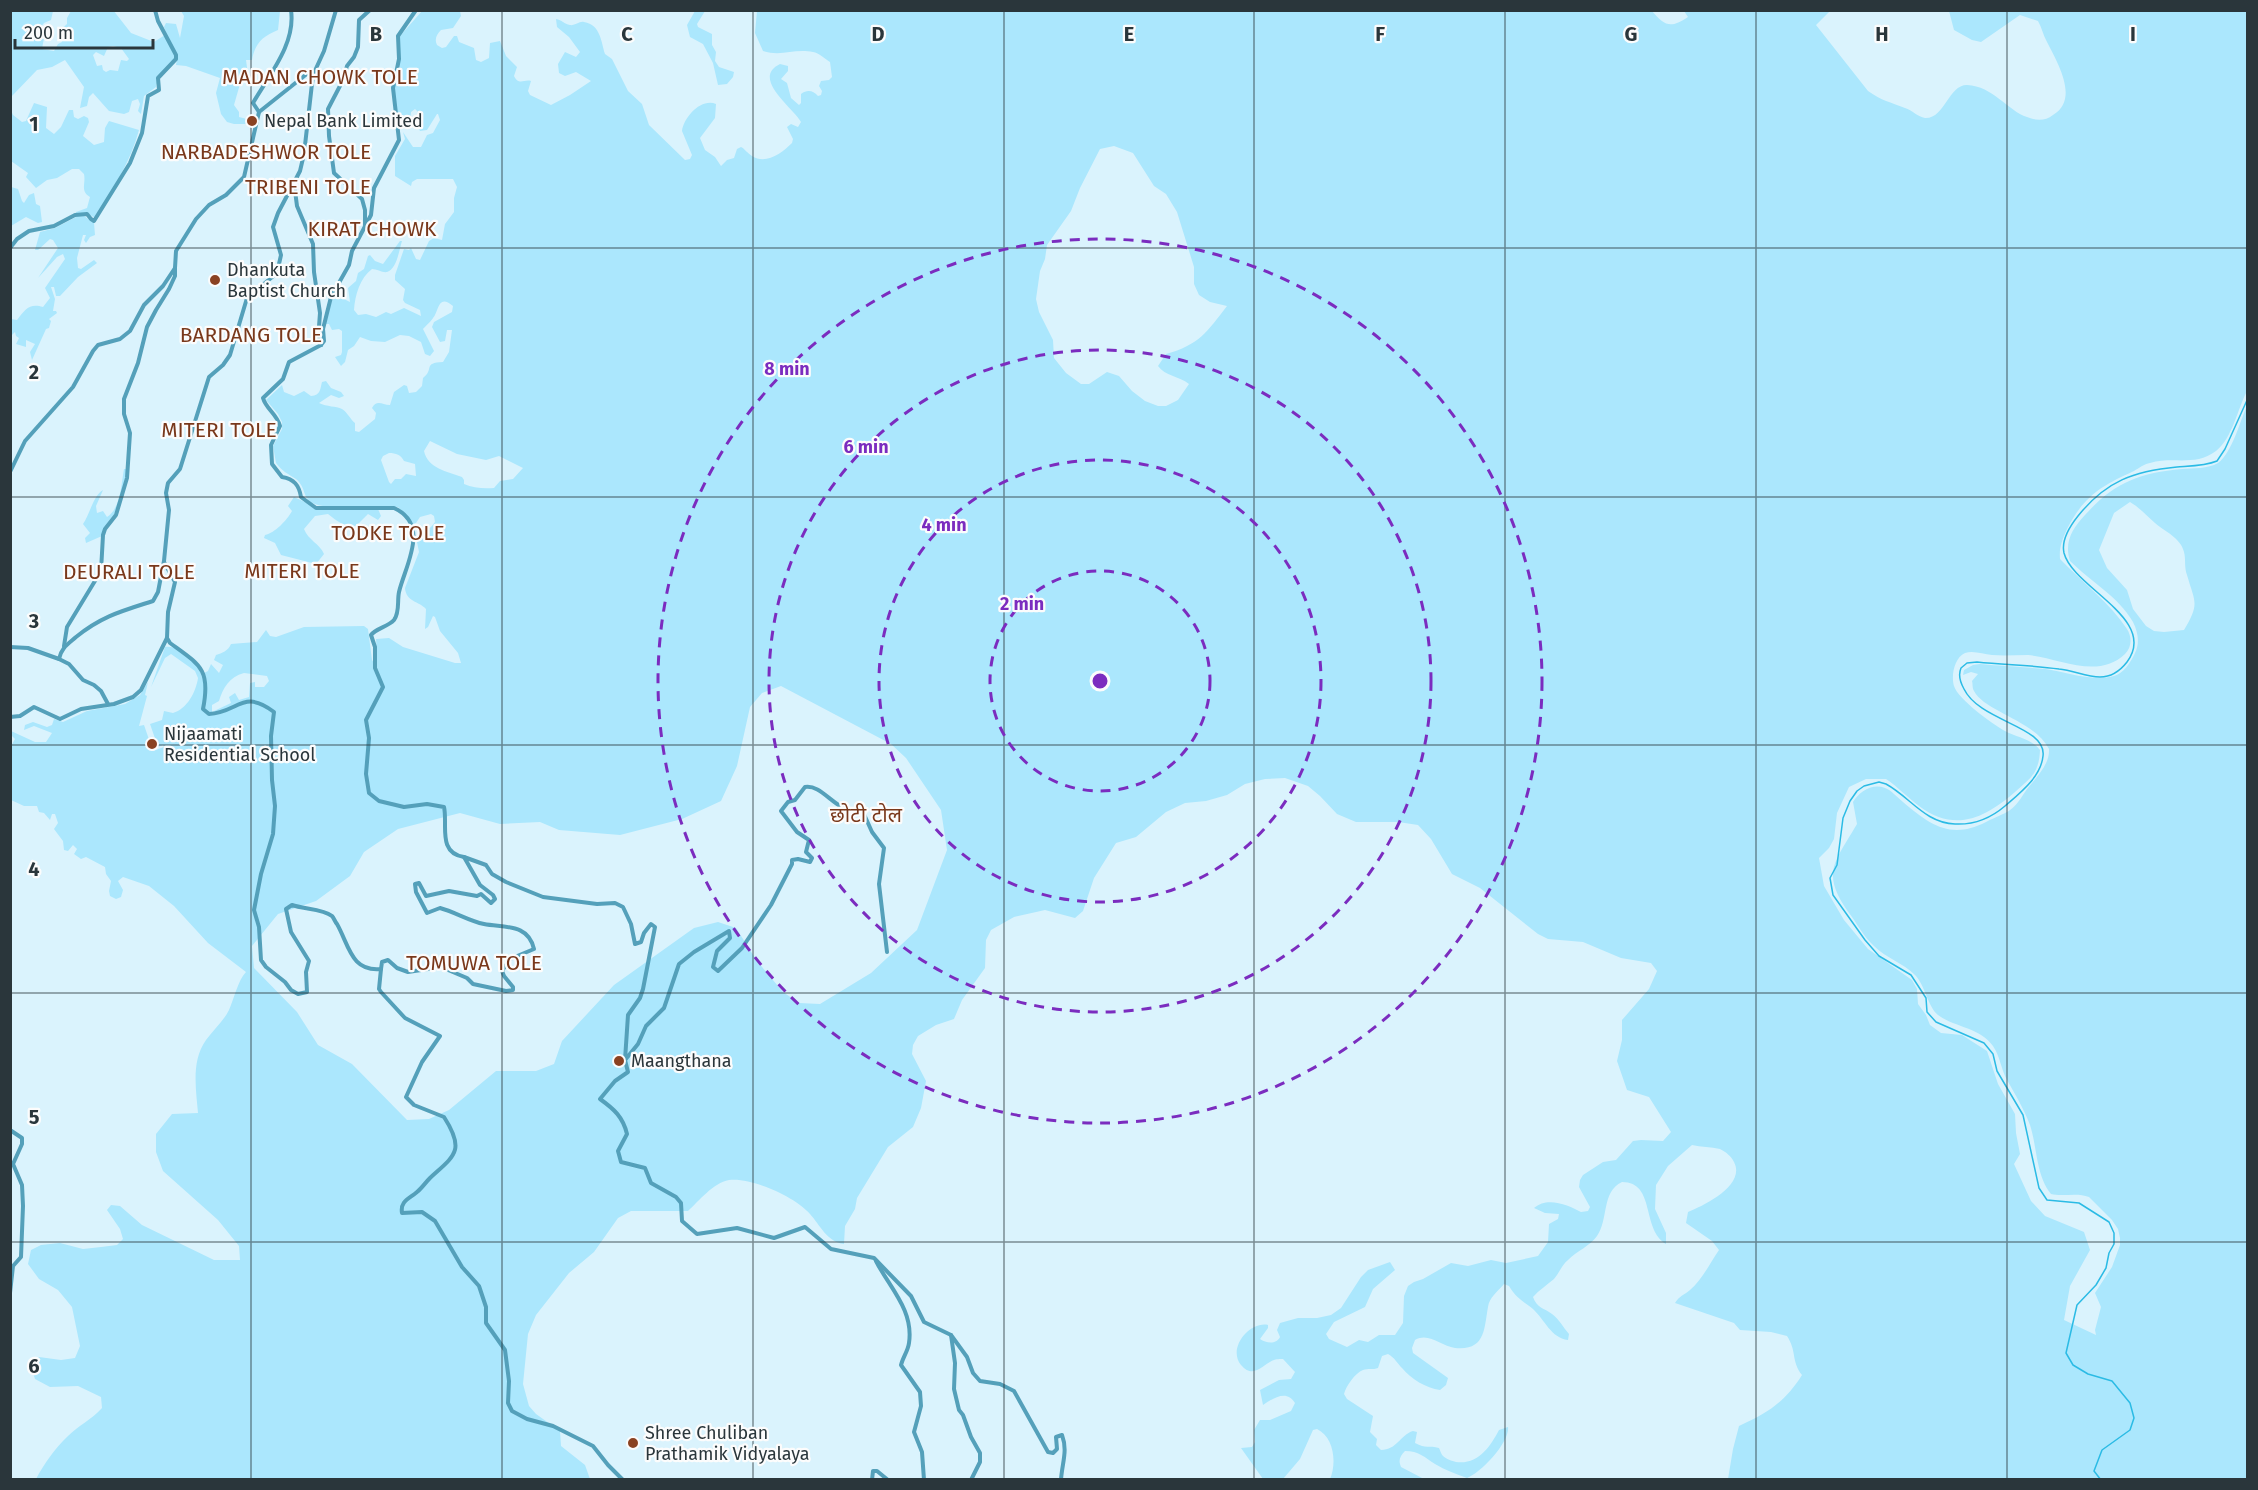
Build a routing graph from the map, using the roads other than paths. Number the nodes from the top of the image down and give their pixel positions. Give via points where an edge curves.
1 (155, 10) edge
2 (291, 10) edge
3 (336, 10) edge
4 (370, 10) edge
5 (416, 10) edge
6 (314, 75) junction
7 (259, 112) junction
8 (294, 183) junction
9 (365, 225) junction
10 (10, 248) edge
11 (175, 268) junction
12 (321, 345) junction
13 (10, 472) edge
14 (164, 561) junction
15 (167, 638) junction
16 (10, 647) edge
17 (62, 649) junction
18 (59, 658) junction
19 (108, 704) junction
20 (10, 717) edge
21 (464, 857) junction
22 (887, 952) dead end
23 (381, 969) junction
24 (625, 1060) junction
25 (10, 1130) edge
26 (874, 1258) junction
27 (10, 1293) edge
28 (951, 1335) junction
29 (623, 1479) edge
30 (872, 1479) edge
31 (888, 1479) edge
32 (924, 1479) edge
33 (971, 1479) edge
34 (1061, 1479) edge

1 - 10 street via 176,59 158,78 159,90 148,96 142,133 111,195 94,221 87,214 75,215 23,235
2 - 7 street via 287,45 253,103
3 - 6 street
4 - 9 street via 359,20 358,47 328,109 334,173 362,199
5 - 9 street via 398,36 399,59 393,88 399,140 374,188 371,215
6 - 7 street via 297,80
6 - 8 street via 304,154
7 - 11 street via 244,177 196,219 176,251
8 - 12 street via 297,206 313,244
8 - 14 street via 273,227 281,255 277,273 247,298 230,356 209,377 180,469 168,483
9 - 12 street via 331,297
11 - 13 street via 144,305 130,331 93,351 73,387 25,441
11 - 17 street via 170,289 147,327 124,399 130,433 127,478 116,515 104,535 101,571 67,627
12 - 21 street via 289,362 284,379 263,398 280,426 271,445 273,464 282,477 296,483 301,497 316,508 394,508 410,524 413,551 399,591 397,613 394,620 371,635 382,687 366,720 366,781 371,796 379,801 404,807 444,807 445,841 454,854
14 - 15 street via 175,582
14 - 17 street via 153,601 94,622
15 - 19 street via 141,690 133,697
15 - 23 street via 204,672 203,709 209,714 219,714 252,700 274,712 273,834 254,910 261,960 291,990 298,994 307,992 309,961 291,933 286,909 292,905 332,916 350,955 369,971
16 - 18 street
17 - 18 street
18 - 19 street via 101,691
19 - 20 street via 60,719 34,707
21 - 23 street via 480,885 495,898 491,903 481,894 450,891 426,896 419,883 415,884 416,892 427,913 440,908 485,924 509,926 529,938 534,949 510,959 502,971 513,990 472,984 441,967 408,972 388,960 382,962
21 - 24 street via 486,865 506,882 543,897 623,907 632,924 635,945 651,924 655,927 643,989 627,1015
22 - 24 street via 879,884 884,848 863,812 840,808 831,798 805,787 781,811 797,832 810,840 806,852 812,858 810,862 792,860 771,905 742,948 718,971 713,967 717,951 730,938 729,932 679,964 664,1008 646,1026
23 - 29 street via 381,992 405,1018 440,1036 422,1062 406,1097 414,1106 444,1117 455,1143 452,1159 404,1201 402,1213 422,1212 435,1221 462,1267 479,1286 486,1323 506,1350 508,1403 512,1411 593,1446
24 - 26 street via 627,1072 600,1099 624,1122 627,1134 618,1151 621,1162 645,1168 651,1183 676,1197 681,1203 682,1221 697,1234 737,1228 774,1238 805,1227 831,1249
25 - 27 street via 22,1138 13,1164 22,1185 23,1206 21,1257 13,1266
26 - 28 street via 910,1296 924,1322
26 - 32 street via 904,1305 910,1342 901,1365 921,1392 914,1432 922,1452
28 - 33 street via 959,1410 980,1453
28 - 34 street via 980,1381 1014,1391 1048,1452 1057,1449 1056,1437 1062,1435 1066,1449
30 - 31 street via 873,1471 877,1471

